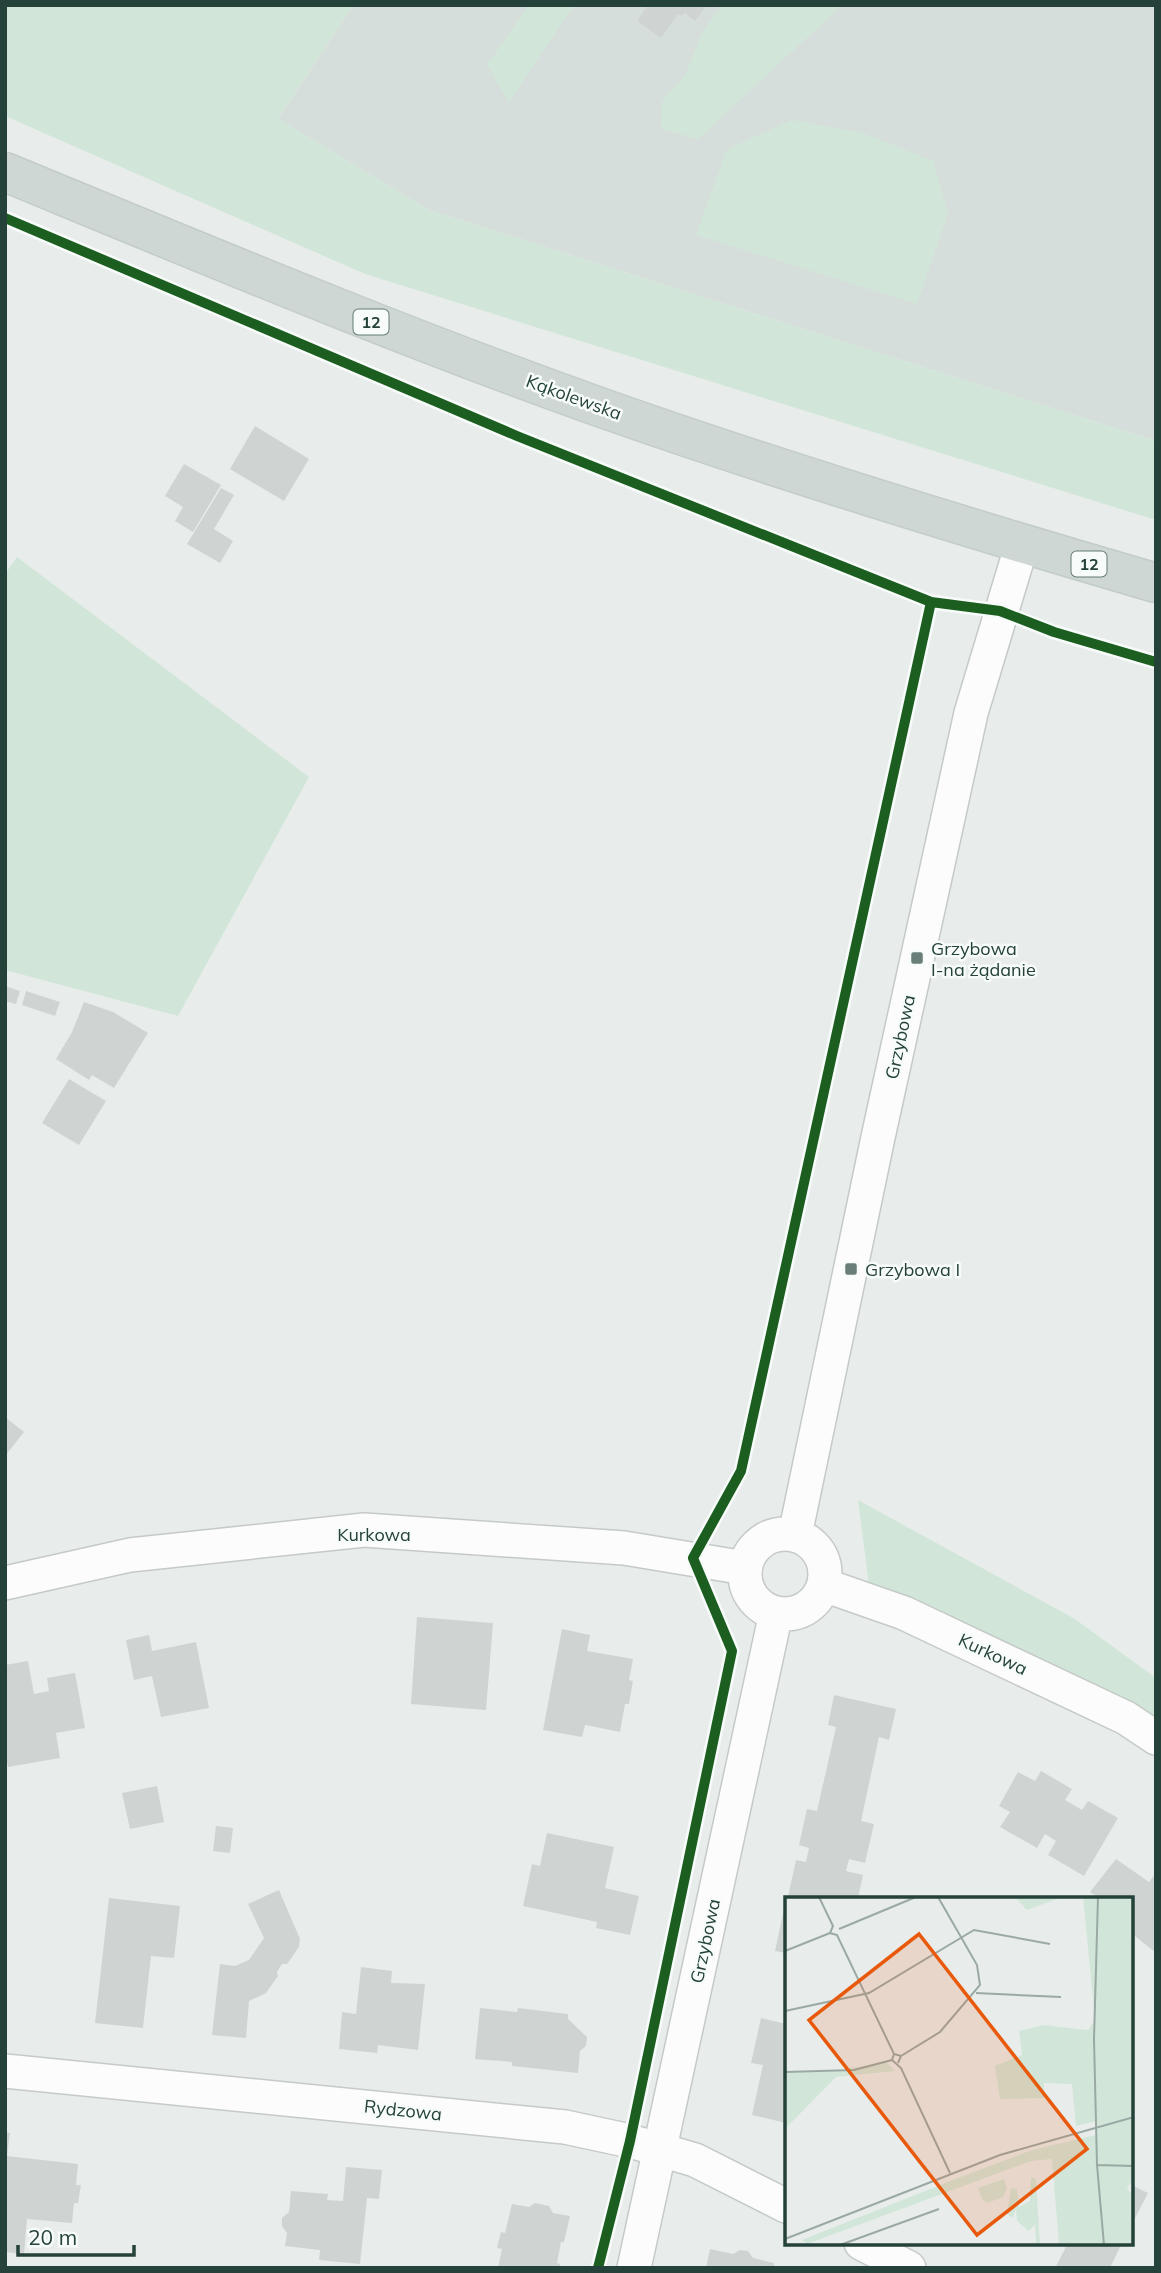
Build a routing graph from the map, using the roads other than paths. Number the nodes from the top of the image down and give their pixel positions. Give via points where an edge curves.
1 (5, 172) edge
2 (1022, 544) junction
3 (1156, 583) edge
4 (796, 1535) junction
5 (746, 1568) junction
6 (5, 1583) edge
7 (824, 1586) junction
8 (776, 1613) junction
9 (1156, 1738) edge
10 (5, 2071) edge
11 (660, 2150) junction
12 (785, 2205) edge
13 (865, 2245) edge
14 (634, 2268) edge
15 (909, 2268) edge

1 - 2 main road, Kąkolewska / 12 via 381,327 606,409
2 - 3 main road, Kąkolewska / 12
2 - 4 street, Grzybowa via 971,713
4 - 5 street via 763,1540
4 - 7 street via 817,1549
5 - 6 street, Kurkowa via 624,1548 364,1530 130,1555
5 - 8 street via 748,1591 755,1601
7 - 8 street via 800,1612
7 - 9 street, Kurkowa via 916,1618 1126,1717
8 - 11 street, Grzybowa
10 - 11 street, Rydzowa via 565,2127
11 - 12 street, Rydzowa via 695,2160
11 - 14 street, Grzybowa
13 - 15 street

